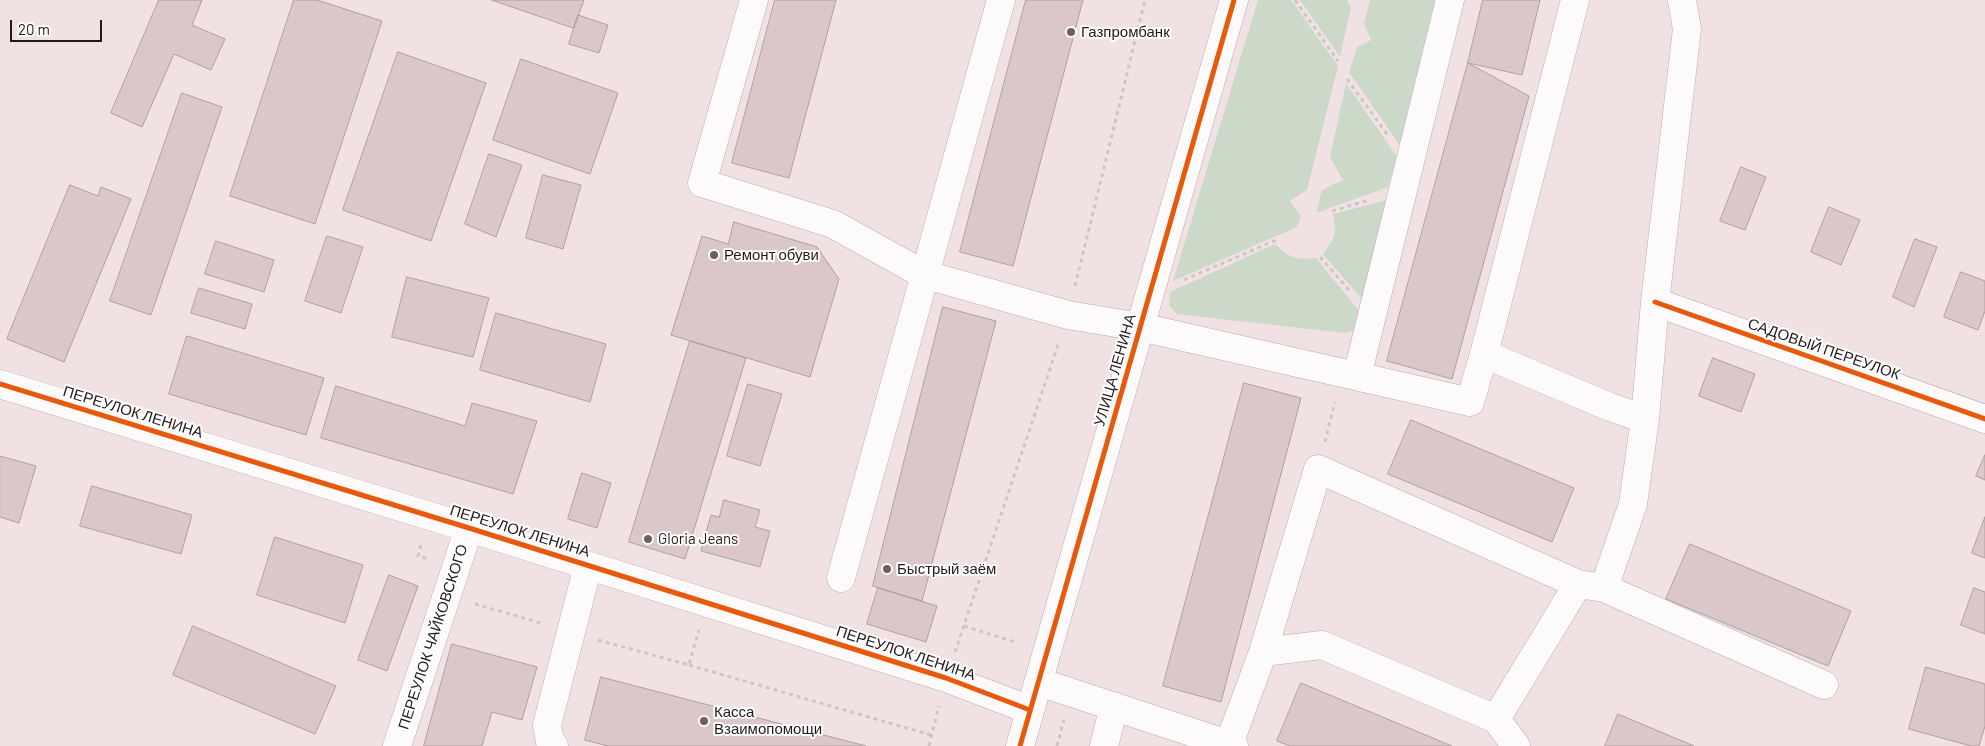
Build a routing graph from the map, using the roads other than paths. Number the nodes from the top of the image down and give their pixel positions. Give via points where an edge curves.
1 (754, 0) edge
2 (1000, 0) edge
3 (1234, 0) edge
4 (1450, 0) edge
5 (1575, 0) edge
6 (1682, 0) edge
7 (924, 274) junction
8 (1655, 302) junction
9 (1140, 327) junction
10 (1484, 354) junction
11 (1350, 375) junction
12 (0, 384) edge
13 (1645, 419) junction
14 (1985, 419) edge
15 (469, 528) junction
16 (588, 566) junction
17 (841, 578) dead end
18 (1591, 586) junction
19 (1263, 652) junction
20 (1039, 682) junction
21 (1824, 685) dead end
22 (1114, 706) junction
23 (1030, 710) junction
24 (1496, 718) junction
25 (1232, 745) edge
26 (397, 746) edge
27 (554, 746) edge
28 (1020, 746) edge
29 (1104, 746) edge
30 (1516, 746) edge

1 - 7 street via 702,183 833,224
2 - 7 street
3 - 9 street, УЛИЦА ЛЕНИНА
4 - 11 street via 1410,164
5 - 10 street
6 - 8 street via 1687,29
7 - 9 street via 1068,315
7 - 17 street
8 - 13 street
8 - 14 street, САДОВЫЙ ПЕРЕУЛОК
9 - 11 street
9 - 20 street, УЛИЦА ЛЕНИНА
10 - 11 street via 1470,402
10 - 13 street
12 - 15 street, ПЕРЕУЛОК ЛЕНИНА
13 - 18 street via 1633,504
15 - 16 street, ПЕРЕУЛОК ЛЕНИНА
15 - 26 street, ПЕРЕУЛОК ЧАЙКОВСКОГО
16 - 23 street, ПЕРЕУЛОК ЛЕНИНА via 946,678
16 - 27 street via 547,725 550,742
18 - 19 street via 1318,469
18 - 21 street
18 - 24 street
19 - 24 street via 1322,645
19 - 25 street
20 - 22 street
20 - 23 street, УЛИЦА ЛЕНИНА
22 - 25 street
22 - 29 street
23 - 28 street, УЛИЦА ЛЕНИНА
24 - 30 street

